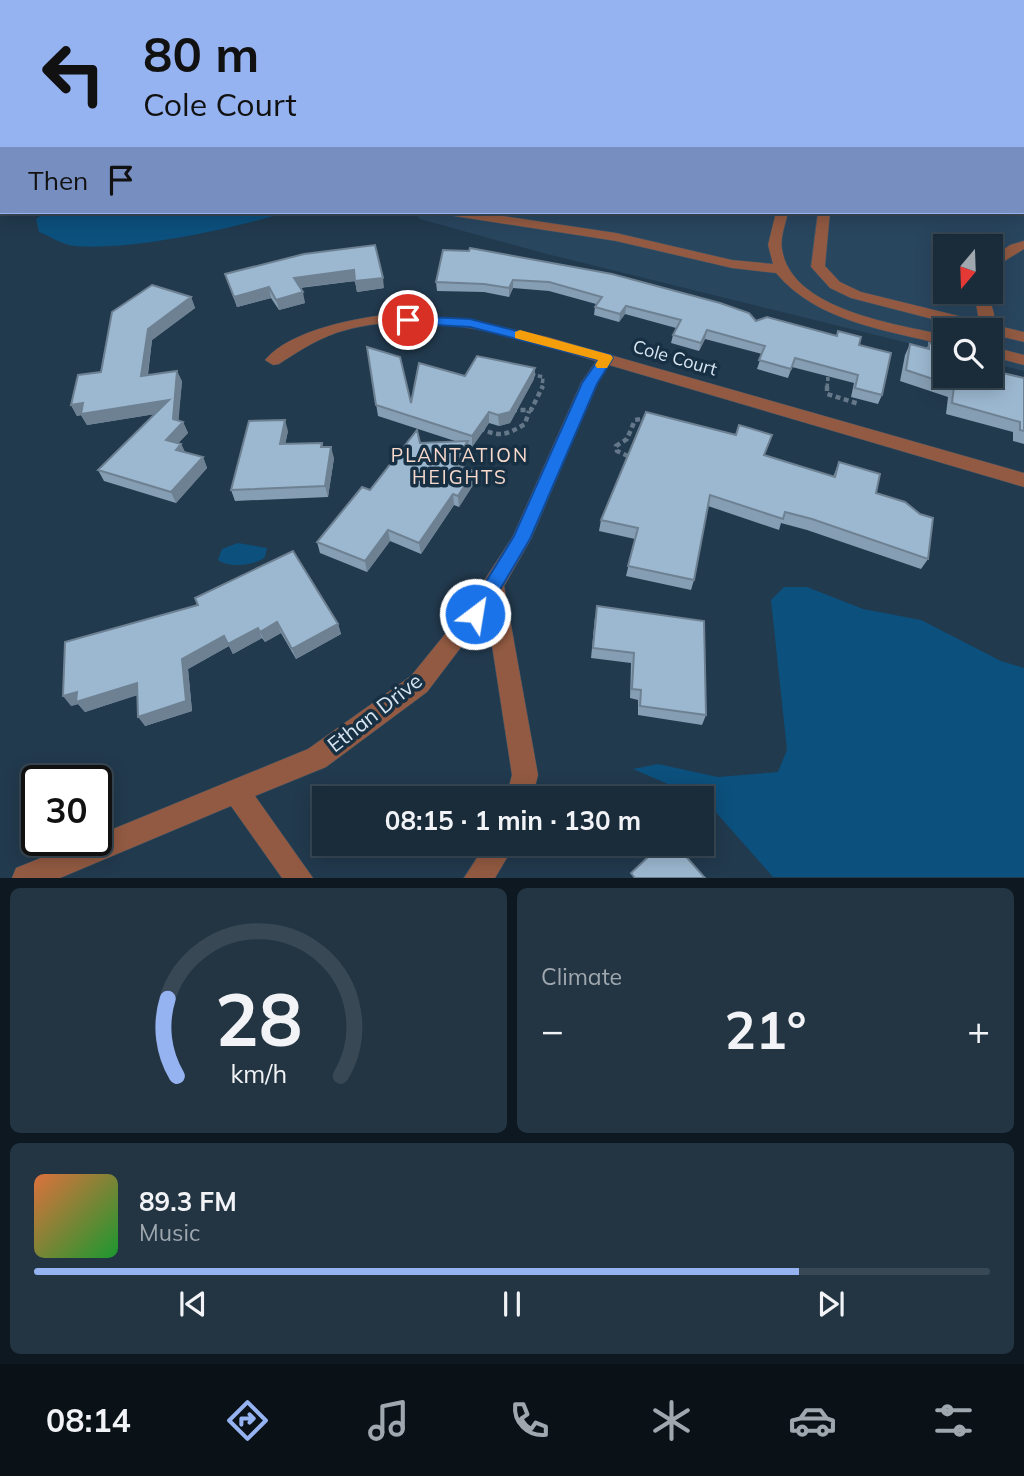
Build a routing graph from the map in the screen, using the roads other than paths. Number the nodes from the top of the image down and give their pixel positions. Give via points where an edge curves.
1 (467, 214) edge
2 (782, 214) edge
3 (824, 214) edge
4 (1024, 246) edge
5 (1003, 258) edge
6 (780, 269) junction
7 (944, 318) edge
8 (1003, 333) edge
9 (933, 337) edge
10 (1024, 337) edge
11 (1003, 354) edge
12 (606, 358) junction
13 (273, 360) dead end
14 (1024, 360) edge
15 (1024, 480) edge
16 (493, 585) junction
17 (522, 786) edge
18 (236, 791) junction
19 (493, 856) edge
20 (26, 877) edge
21 (299, 877) edge
22 (478, 877) edge

1 - 6 street
2 - 6 street via 774,247
3 - 7 street via 818,267 835,285
4 - 5 street
6 - 9 street via 809,297 847,315
8 - 10 street
11 - 14 street
12 - 13 street, Cole Court via 470,323 408,320 346,325 310,338
12 - 15 street, Cole Court
12 - 16 street, Ethan Drive via 589,383 521,539
16 - 17 street via 525,775
16 - 18 street, Ethan Drive via 419,684 317,758
18 - 20 street, Ethan Drive
18 - 21 street
19 - 22 street

